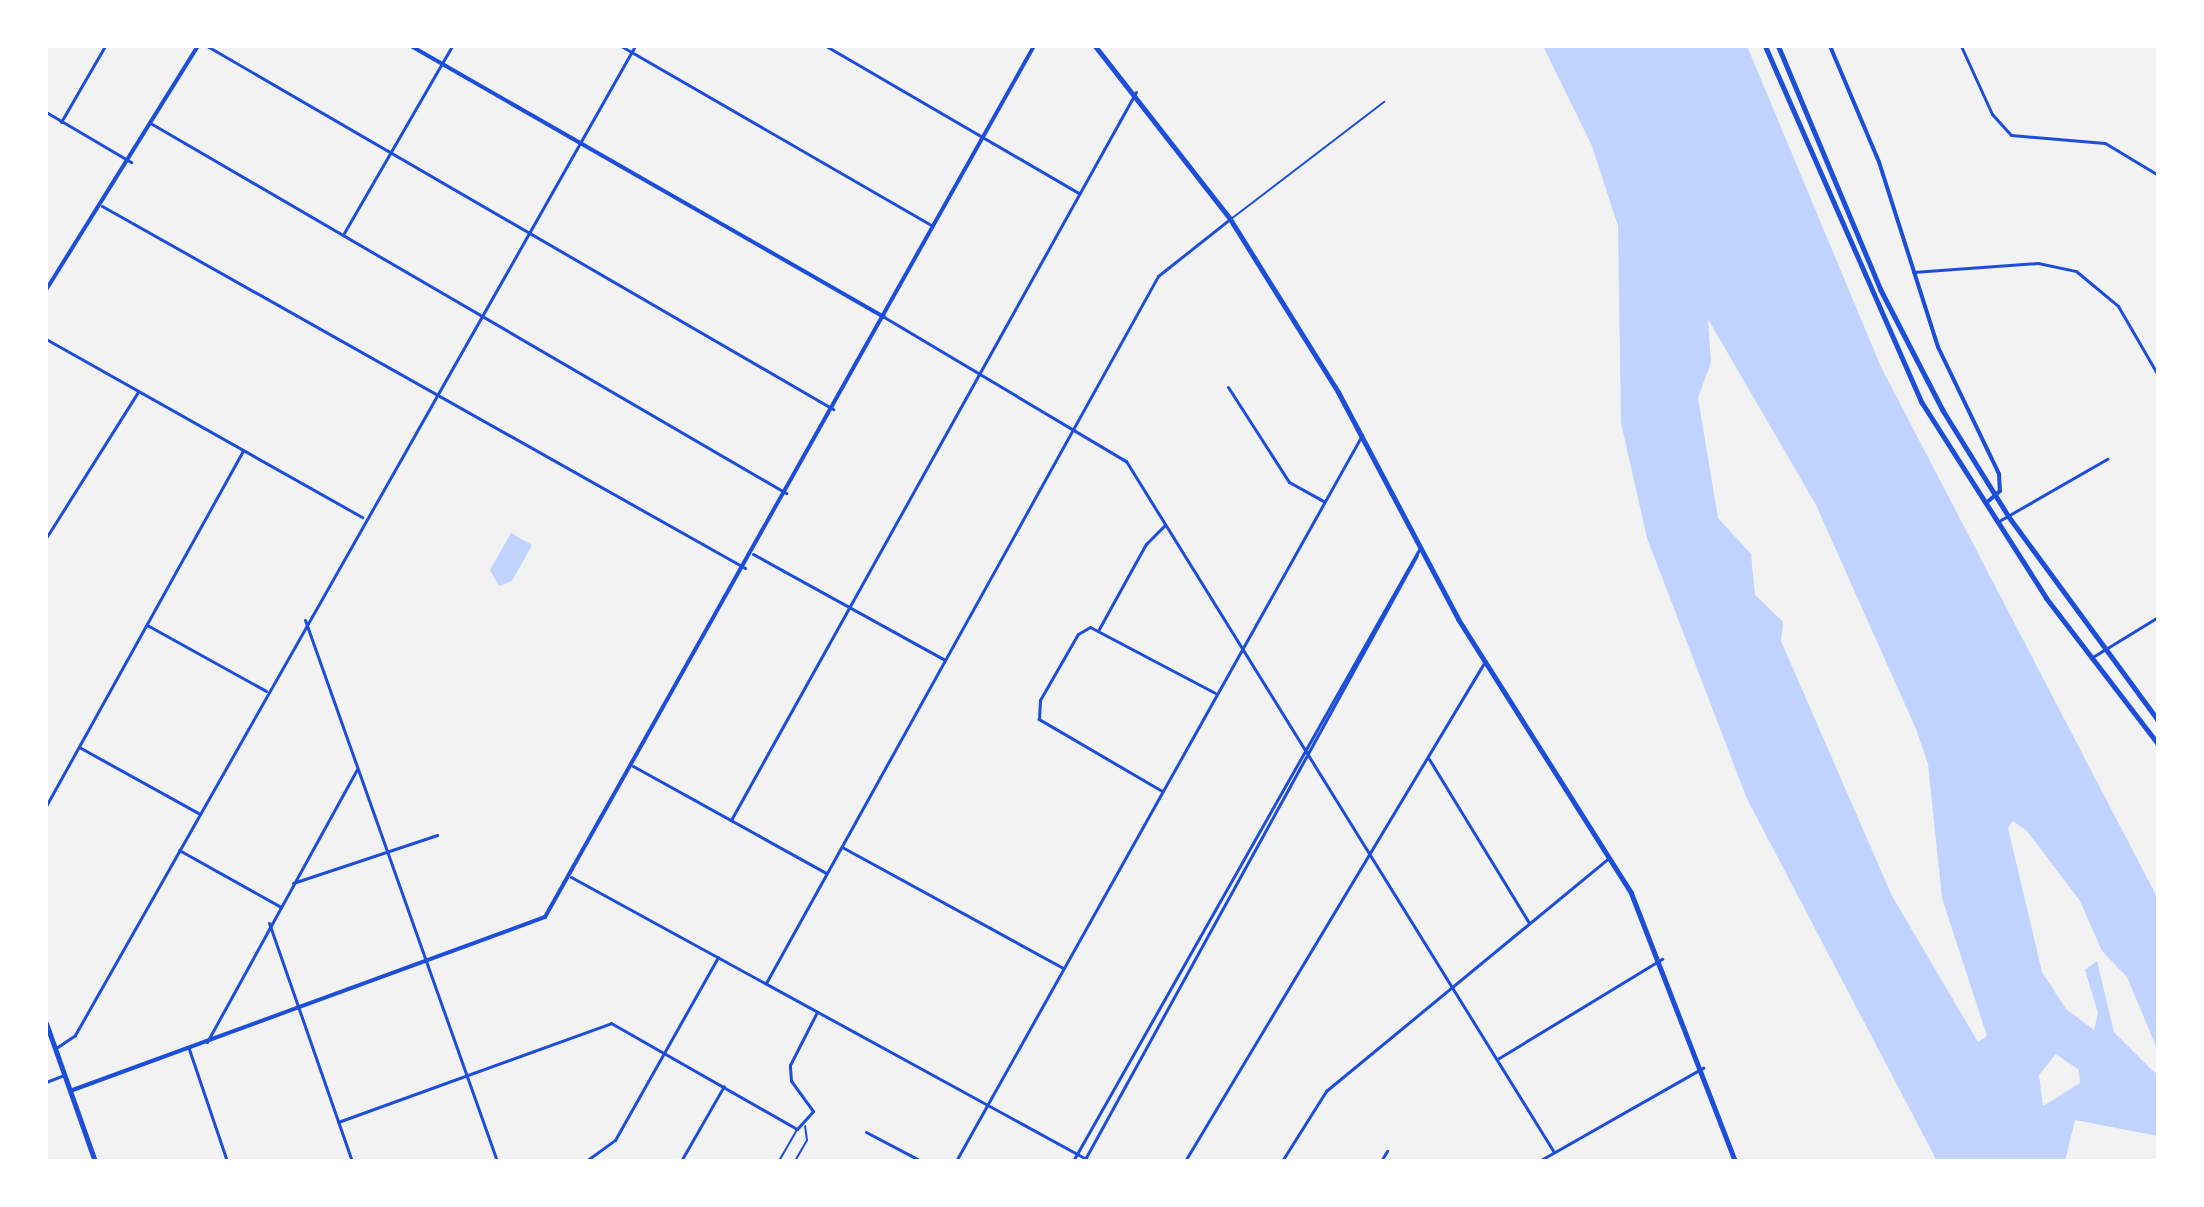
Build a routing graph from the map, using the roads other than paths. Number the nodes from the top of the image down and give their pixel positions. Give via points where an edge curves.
1 (105, 46) edge
2 (198, 46) edge
3 (207, 46) edge
4 (411, 46) edge
5 (452, 46) edge
6 (621, 46) edge
7 (635, 46) edge
8 (826, 46) edge
9 (1095, 46) edge
10 (1765, 46) edge
11 (1778, 46) edge
12 (1830, 46) edge
13 (1961, 46) edge
14 (1032, 47) edge
15 (631, 52) junction
16 (442, 64) junction
17 (1136, 92) junction
18 (1384, 102) dead end
19 (46, 112) edge
20 (61, 122) junction
21 (152, 124) junction
22 (983, 139) junction
23 (578, 142) junction
24 (389, 154) junction
25 (131, 162) junction
26 (2158, 175) edge
27 (1080, 193) junction
28 (102, 206) junction
29 (1230, 219) junction
30 (934, 227) junction
31 (526, 232) junction
32 (343, 234) junction
33 (1913, 272) junction
34 (46, 290) edge
35 (478, 314) junction
36 (884, 317) junction
37 (46, 339) edge
38 (980, 373) junction
39 (2158, 375) edge
40 (1228, 387) dead end
41 (434, 391) junction
42 (138, 392) junction
43 (833, 409) junction
44 (1075, 427) junction
45 (1362, 435) junction
46 (243, 451) junction
47 (2107, 459) dead end
48 (786, 493) junction
49 (1995, 497) junction
50 (1323, 501) junction
51 (1984, 504) junction
52 (2008, 516) junction
53 (362, 517) junction
54 (1996, 523) junction
55 (1167, 524) junction
56 (46, 538) edge
57 (1420, 548) junction
58 (753, 554) junction
59 (745, 568) junction
60 (850, 607) junction
61 (2158, 617) edge
62 (305, 620) junction
63 (147, 625) junction
64 (1099, 629) junction
65 (1360, 645) junction
66 (1242, 647) junction
67 (1368, 649) junction
68 (2103, 649) junction
69 (2091, 658) junction
70 (946, 661) junction
71 (1484, 663) junction
72 (266, 691) junction
73 (1215, 693) junction
74 (2158, 720) edge
75 (2158, 744) edge
76 (79, 747) junction
77 (1304, 747) junction
78 (1309, 755) junction
79 (1429, 759) junction
80 (633, 766) junction
81 (357, 769) junction
82 (1162, 791) junction
83 (46, 806) edge
84 (199, 814) junction
85 (731, 820) junction
86 (437, 835) dead end
87 (842, 847) junction
88 (179, 850) junction
89 (387, 853) junction
90 (1374, 856) junction
91 (1609, 858) junction
92 (827, 874) junction
93 (571, 877) junction
94 (292, 883) junction
95 (279, 906) junction
96 (269, 922) junction
97 (1529, 923) junction
98 (1189, 953) junction
99 (718, 957) junction
100 (1197, 958) junction
101 (1662, 959) junction
102 (427, 965) junction
103 (1063, 968) junction
104 (766, 983) junction
105 (1453, 986) junction
106 (299, 1009) junction
107 (817, 1012) junction
108 (46, 1023) edge
109 (207, 1042) junction
110 (55, 1048) junction
111 (189, 1049) junction
112 (1135, 1050) junction
113 (665, 1052) junction
114 (1143, 1054) junction
115 (1499, 1058) junction
116 (1703, 1068) junction
117 (64, 1075) junction
118 (467, 1075) junction
119 (46, 1082) edge
120 (724, 1086) junction
121 (70, 1091) junction
122 (987, 1106) junction
123 (338, 1122) junction
124 (807, 1125) junction
125 (797, 1129) junction
126 (866, 1132) dead end
127 (1387, 1151) dead end
128 (1554, 1152) junction
129 (603, 1154) junction
130 (1077, 1154) junction
131 (1086, 1160) edge
132 (95, 1161) edge
133 (227, 1161) edge
134 (352, 1161) edge
135 (497, 1161) edge
136 (586, 1161) edge
137 (605, 1161) edge
138 (681, 1161) edge
139 (779, 1161) edge
140 (795, 1161) edge
141 (921, 1161) edge
142 (956, 1161) edge
143 (1073, 1161) edge
144 (1185, 1161) edge
145 (1282, 1161) edge
146 (1381, 1161) edge
147 (1539, 1161) edge
148 (1735, 1161) edge

1 - 20 street
2 - 21 street
3 - 24 street
4 - 16 street
5 - 16 street
6 - 15 street
7 - 15 street
8 - 22 street
9 - 17 main road
10 - 51 main road via 1881,322
11 - 49 main road via 1890,310
12 - 33 street via 1879,162
13 - 26 street via 1992,114 2011,135 2113,145
14 - 22 street
15 - 23 street
15 - 30 street
16 - 23 street
16 - 24 street
17 - 27 street
17 - 29 main road
18 - 29 lane
19 - 20 street
20 - 25 street
21 - 25 street
21 - 32 street
22 - 27 street
22 - 30 street
23 - 31 street
23 - 36 street
24 - 31 street
24 - 32 street
25 - 28 street
27 - 38 street
28 - 34 street
28 - 41 street
29 - 44 street via 1165,266
29 - 45 main road
30 - 36 street
31 - 35 street
31 - 43 street
32 - 35 street
33 - 39 street via 2038,263 2076,271 2118,306
33 - 49 street via 1938,347 1999,474
35 - 41 street
35 - 48 street
36 - 38 street
36 - 43 street
37 - 42 street
38 - 44 street
38 - 60 street
40 - 50 street via 1289,482
41 - 53 street
41 - 59 street
42 - 46 street
42 - 56 street
43 - 48 street
44 - 55 street via 1123,456
44 - 70 street
45 - 50 street
45 - 57 main road
46 - 53 street
46 - 63 street
47 - 52 street
48 - 58 street
49 - 51 street
49 - 52 main road
50 - 66 street
51 - 54 main road
52 - 54 street
52 - 68 main road
53 - 62 street
54 - 69 main road
55 - 64 street via 1146,544
55 - 66 street
57 - 65 street
57 - 67 street
57 - 71 main road
58 - 59 street
58 - 60 street
59 - 80 street
60 - 70 street
60 - 85 street
61 - 68 street
62 - 72 street
62 - 81 street
63 - 72 street
63 - 76 street
64 - 73 street
64 - 82 street via 1078,634 1040,700 1039,719
65 - 67 street
65 - 77 street
66 - 73 street
66 - 77 street
67 - 78 street
68 - 69 street
68 - 74 main road
69 - 75 main road
70 - 87 street
71 - 79 street
71 - 91 main road
72 - 84 street
73 - 82 street
76 - 83 street
76 - 84 street
77 - 78 street
77 - 98 street
78 - 90 street
78 - 100 street
79 - 90 street
79 - 97 street
80 - 85 street
80 - 93 street
81 - 89 street
81 - 94 street
82 - 103 street
84 - 88 street
85 - 92 street
86 - 89 street
87 - 92 street
87 - 103 street
88 - 95 street
88 - 110 street via 75,1035
89 - 94 street
89 - 102 street
90 - 105 street
90 - 144 street
91 - 97 street
91 - 101 main road
92 - 104 street
93 - 99 street
93 - 102 street via 539,923
94 - 95 street
95 - 96 street
96 - 106 street
96 - 109 street
97 - 105 street
98 - 100 street
98 - 112 street
99 - 104 street
99 - 113 street
100 - 114 street
101 - 115 street
101 - 116 main road
102 - 106 street
102 - 118 street
103 - 122 street
104 - 107 street
105 - 115 street
105 - 145 street via 1326,1091
106 - 109 street
106 - 123 street
107 - 122 street
107 - 124 street via 789,1074 811,1105
108 - 110 main road
109 - 111 street
110 - 117 main road
111 - 121 street
111 - 133 street
112 - 114 street
112 - 130 street
113 - 118 street via 611,1023
113 - 120 street
113 - 129 street
114 - 131 street
115 - 128 street
116 - 128 street
116 - 148 main road
117 - 119 street
117 - 121 main road
118 - 123 street
118 - 135 street
120 - 125 street
120 - 138 street
121 - 132 main road
122 - 130 street
122 - 142 street
123 - 134 street
124 - 125 street
124 - 140 lane via 807,1140
125 - 139 lane
126 - 141 street
127 - 146 street
128 - 147 street
129 - 136 street
129 - 137 street
130 - 131 street
130 - 143 street

